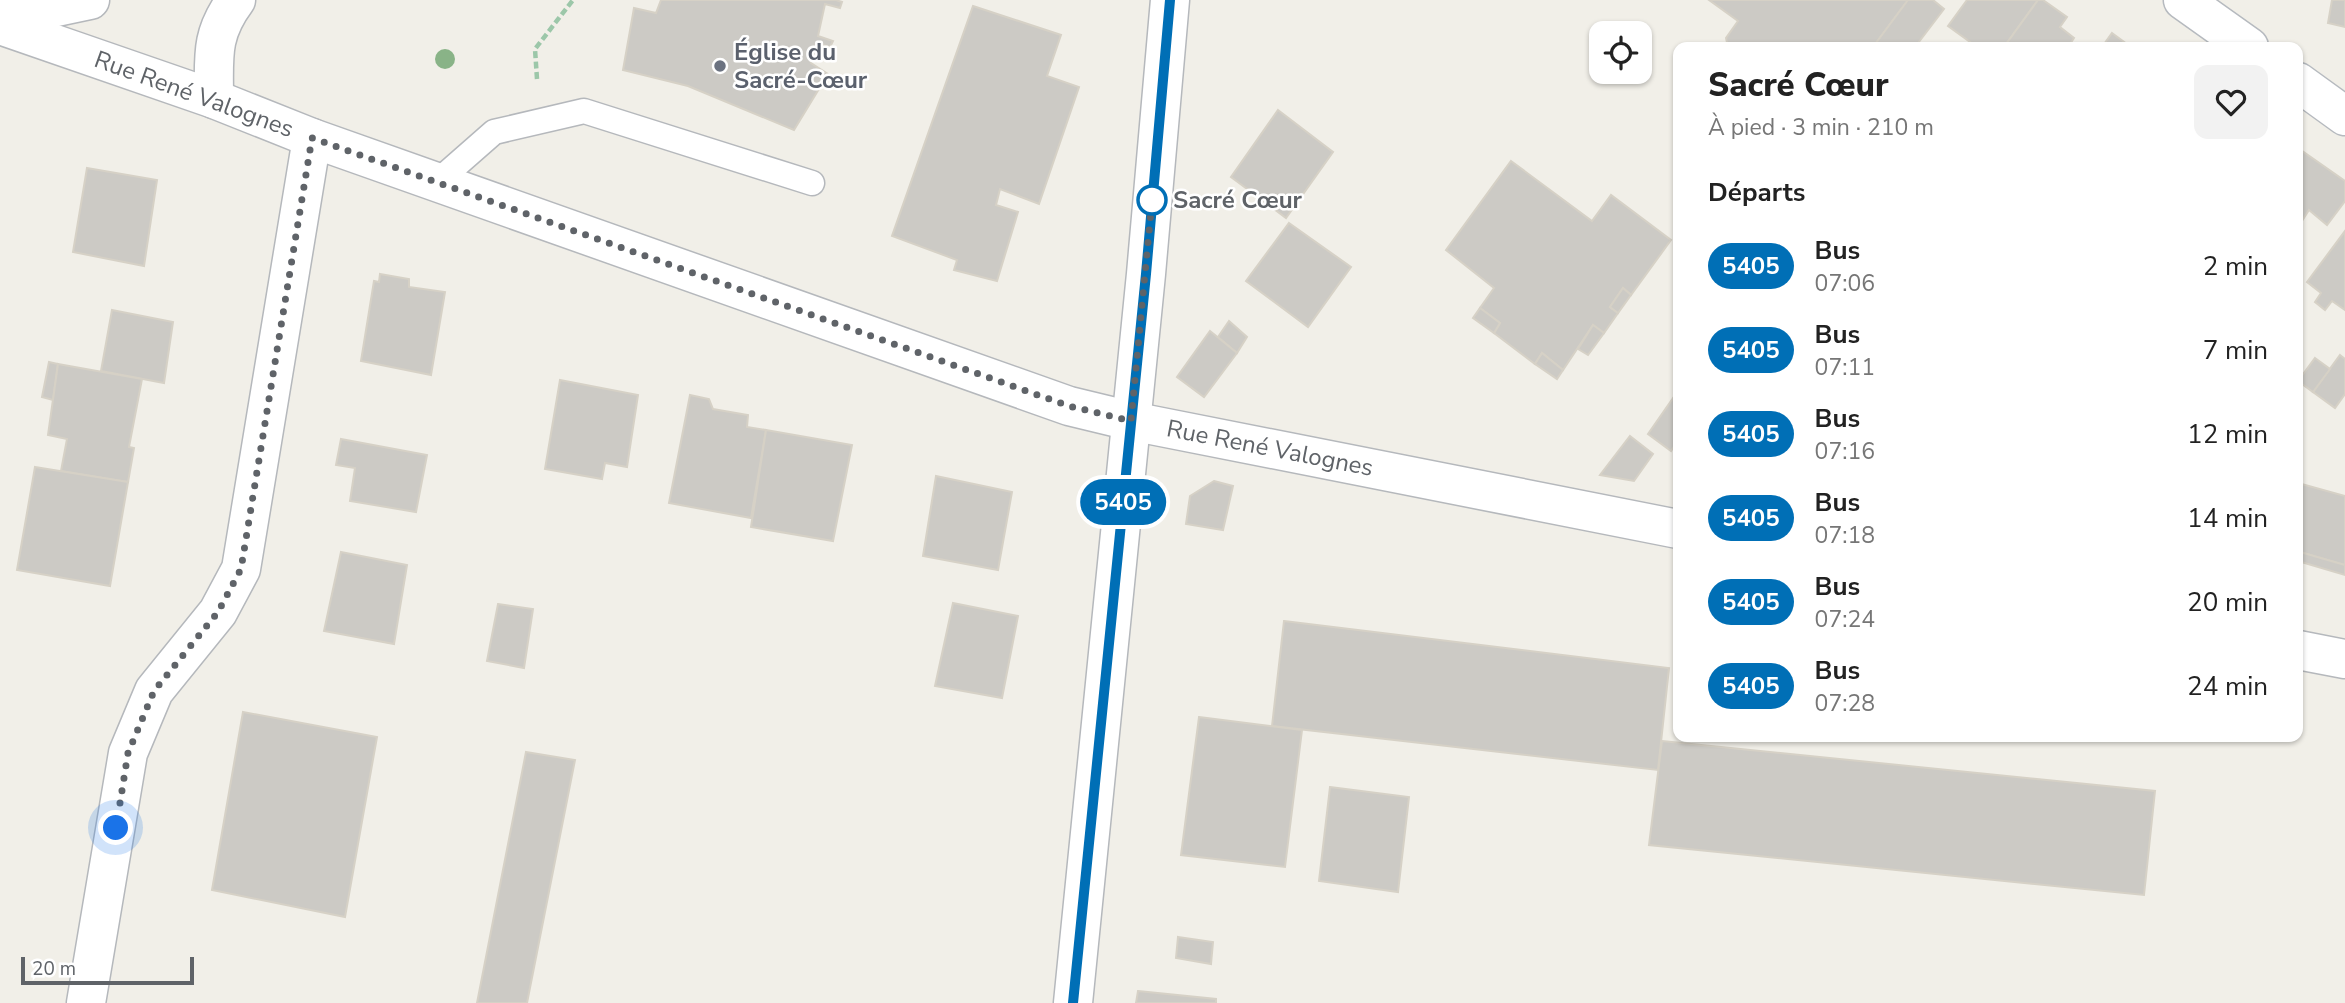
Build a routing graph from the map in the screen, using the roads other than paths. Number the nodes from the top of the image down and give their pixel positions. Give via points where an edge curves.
1 (90, 0) edge
2 (236, 0) edge
3 (1170, 0) edge
4 (2183, 0) edge
5 (0, 19) edge
6 (0, 24) edge
7 (2242, 42) edge
8 (2303, 86) edge
9 (214, 99) junction
10 (2345, 116) edge
11 (312, 138) junction
12 (437, 182) junction
13 (811, 183) dead end
14 (1131, 421) junction
15 (1673, 527) edge
16 (2303, 651) edge
17 (2345, 659) edge
18 (86, 1003) edge
19 (1073, 1003) edge

1 - 5 street
2 - 9 street via 214,47
3 - 14 street
4 - 7 street
6 - 9 street, Rue René Valognes
8 - 10 street
9 - 11 street, Rue René Valognes
11 - 12 street, Rue René Valognes
11 - 18 street via 241,569 218,612 154,691 128,753
12 - 13 lane via 494,132 584,111
12 - 14 street, Rue René Valognes via 1069,406
14 - 15 street, Rue René Valognes
14 - 19 street
16 - 17 street

